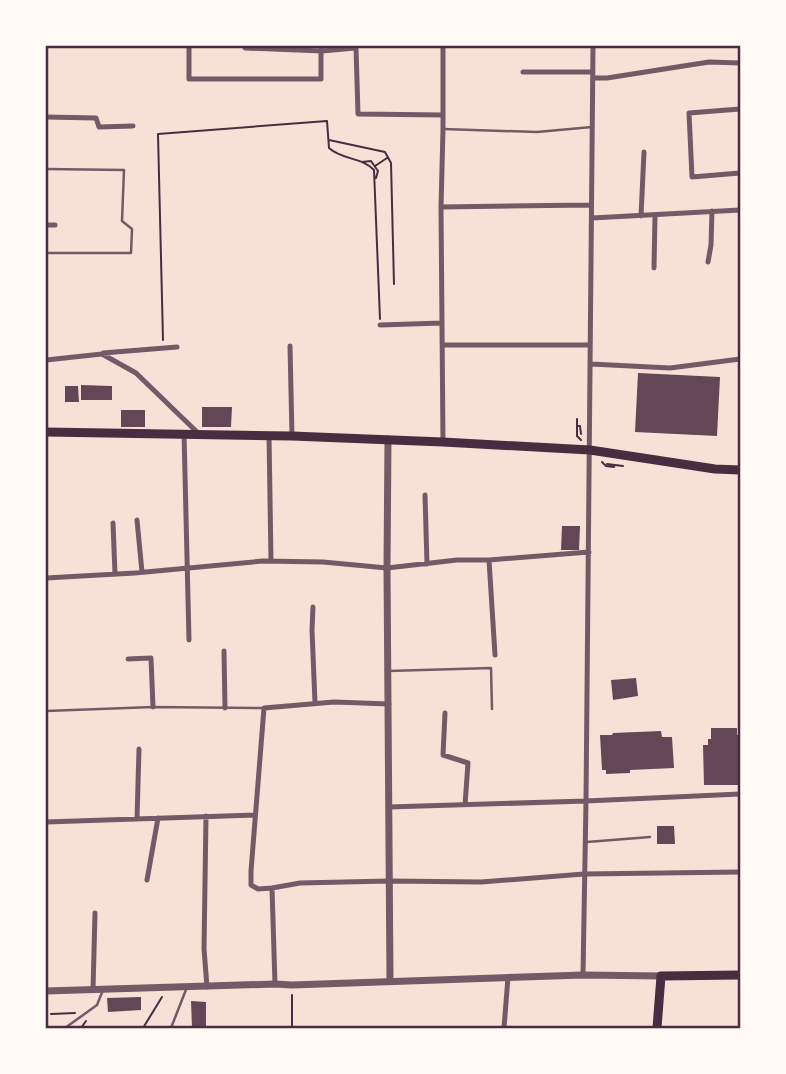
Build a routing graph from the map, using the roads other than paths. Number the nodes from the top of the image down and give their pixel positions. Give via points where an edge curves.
1 (189, 46) edge
2 (245, 46) edge
3 (443, 46) edge
4 (593, 46) edge
5 (356, 47) edge
6 (321, 48) edge
7 (740, 63) edge
8 (523, 72) dead end
9 (593, 75) junction
10 (740, 109) edge
11 (443, 115) junction
12 (46, 117) edge
13 (133, 126) dead end
14 (593, 127) junction
15 (443, 129) junction
16 (644, 152) dead end
17 (46, 169) edge
18 (740, 173) edge
19 (590, 205) junction
20 (441, 206) junction
21 (740, 210) edge
22 (712, 211) junction
23 (641, 216) junction
24 (655, 216) junction
25 (592, 218) junction
26 (46, 225) edge
27 (55, 225) dead end
28 (46, 253) edge
29 (708, 262) dead end
30 (654, 268) dead end
31 (442, 323) junction
32 (380, 325) road end
33 (443, 345) junction
34 (590, 345) junction
35 (290, 346) dead end
36 (177, 347) dead end
37 (102, 354) junction
38 (740, 359) edge
39 (46, 360) edge
40 (591, 364) junction
41 (46, 432) edge
42 (184, 433) junction
43 (198, 433) junction
44 (269, 435) junction
45 (292, 436) junction
46 (388, 439) junction
47 (443, 442) junction
48 (590, 450) junction
49 (740, 470) edge
50 (425, 495) dead end
51 (137, 520) dead end
52 (113, 523) dead end
53 (589, 552) junction
54 (489, 560) junction
55 (271, 561) junction
56 (427, 564) junction
57 (187, 568) junction
58 (387, 568) junction
59 (142, 572) junction
60 (115, 574) junction
61 (46, 578) edge
62 (313, 607) dead end
63 (189, 640) dead end
64 (224, 651) dead end
65 (495, 654) dead end
66 (128, 659) dead end
67 (388, 671) junction
68 (315, 703) junction
69 (389, 704) junction
70 (152, 707) junction
71 (225, 708) junction
72 (264, 708) junction
73 (492, 709) dead end
74 (46, 711) edge
75 (445, 713) dead end
76 (139, 749) dead end
77 (740, 794) edge
78 (586, 801) junction
79 (465, 805) junction
80 (389, 807) junction
81 (255, 815) junction
82 (206, 816) junction
83 (158, 818) junction
84 (137, 819) junction
85 (46, 822) edge
86 (650, 837) dead end
87 (585, 842) junction
88 (740, 872) edge
89 (584, 874) junction
90 (147, 880) dead end
91 (389, 881) junction
92 (272, 888) junction
93 (95, 912) dead end
94 (583, 975) junction
95 (740, 975) edge
96 (661, 976) junction
97 (508, 977) junction
98 (390, 981) junction
99 (275, 984) junction
100 (187, 987) junction
101 (206, 987) junction
102 (103, 989) junction
103 (93, 990) junction
104 (46, 991) edge
105 (65, 1028) edge
106 (171, 1028) edge
107 (504, 1028) edge
108 (657, 1028) edge

1 - 6 street via 190,79 321,79
2 - 6 street
3 - 11 street
4 - 9 street
5 - 6 street
5 - 11 street via 358,114
7 - 9 street via 709,62 607,78
8 - 9 street
9 - 14 street
10 - 18 street via 689,113 692,177
11 - 15 street
12 - 13 street via 96,118 99,127
14 - 15 lane via 537,132
14 - 19 street
15 - 20 street
16 - 23 street
17 - 28 lane via 124,170 122,221 132,229 131,253
19 - 20 street
19 - 25 street
20 - 31 street
21 - 22 street
22 - 24 street
22 - 29 street
23 - 24 street
23 - 25 street
24 - 30 street
25 - 34 street
26 - 27 street
31 - 32 street
31 - 33 street
33 - 34 street
33 - 47 street
34 - 40 street
35 - 45 street
36 - 37 street
37 - 39 street
37 - 43 street via 136,373
38 - 40 street via 670,368
40 - 48 street
41 - 42 main road
42 - 43 main road
42 - 57 street
43 - 44 main road
44 - 45 main road
44 - 55 street
45 - 46 main road
46 - 47 main road
46 - 58 street
47 - 48 main road
48 - 49 main road
48 - 53 street
50 - 56 street
51 - 59 street
52 - 60 street
53 - 54 street
53 - 78 street
54 - 56 street
54 - 65 street
55 - 57 street
55 - 58 street
56 - 58 street
57 - 59 street
57 - 63 street
58 - 67 street
59 - 60 street
60 - 61 street
62 - 68 street
64 - 71 street
66 - 70 street via 151,658
67 - 69 street
67 - 73 lane via 491,668
68 - 69 street
68 - 72 street
69 - 80 street
70 - 71 lane
70 - 74 lane
71 - 72 lane
72 - 81 street
75 - 79 street via 443,755 468,763
76 - 84 street
77 - 78 street
78 - 79 street
78 - 87 street
79 - 80 street
80 - 91 street
81 - 82 street
81 - 92 street via 251,885
82 - 83 street
82 - 101 street
83 - 84 street
83 - 90 street
84 - 85 street
86 - 87 lane
87 - 89 street
88 - 89 street
89 - 91 street via 481,882
89 - 94 street
91 - 92 street
91 - 98 street
92 - 99 street
93 - 103 street
94 - 96 street
94 - 97 street
95 - 96 main road
96 - 108 main road
97 - 98 street
97 - 107 street
98 - 99 street
99 - 101 street
100 - 101 street
100 - 102 street
100 - 106 lane
102 - 103 street
102 - 105 lane via 97,1005
103 - 104 street

